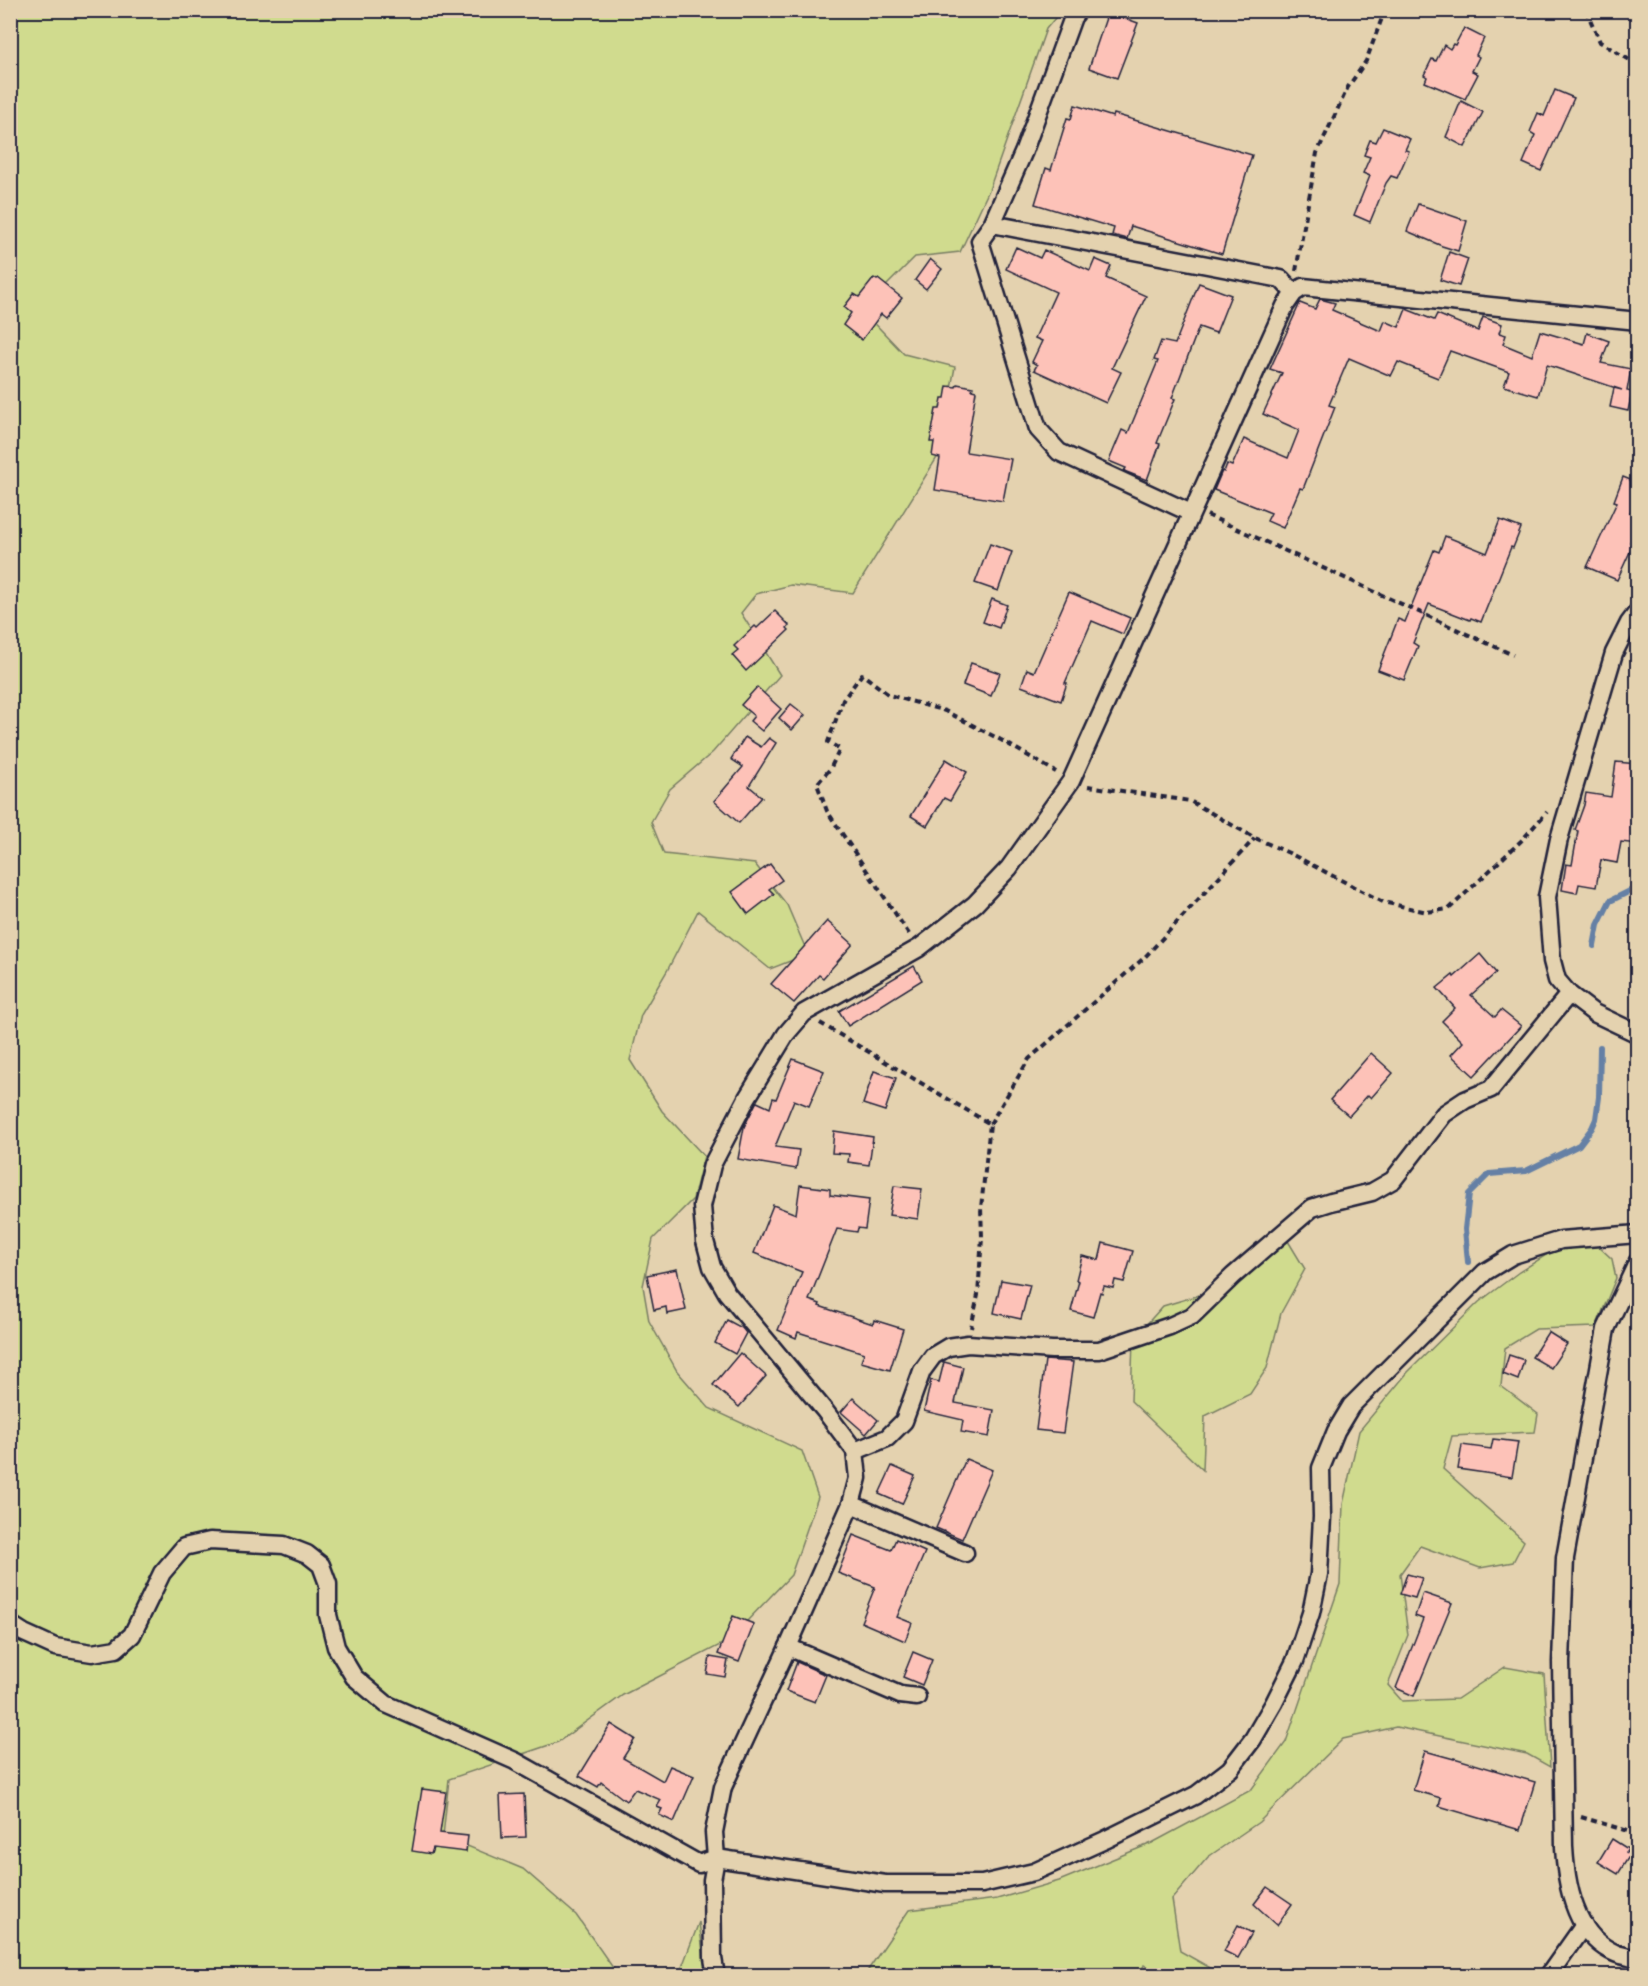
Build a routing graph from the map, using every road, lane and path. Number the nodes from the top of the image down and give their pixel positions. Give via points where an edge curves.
1 (1079, 10) edge
2 (1385, 10) edge
3 (1586, 10) edge
4 (1638, 65) edge
5 (992, 224) junction
6 (1298, 290) junction
7 (1638, 321) edge
8 (1192, 511) junction
9 (1638, 611) edge
10 (1513, 655) dead end
11 (1071, 781) junction
12 (1550, 810) dead end
13 (1255, 838) junction
14 (919, 948) junction
15 (1569, 994) junction
16 (804, 1014) junction
17 (1638, 1034) edge
18 (990, 1124) junction
19 (1638, 1234) edge
20 (1638, 1261) edge
21 (968, 1344) junction
22 (855, 1451) junction
23 (851, 1504) junction
24 (965, 1554) dead end
25 (10, 1624) edge
26 (788, 1647) junction
27 (917, 1697) dead end
28 (1563, 1811) junction
29 (1638, 1834) edge
30 (716, 1858) junction
31 (1584, 1925) junction
32 (1638, 1959) edge
33 (716, 1976) edge
34 (1548, 1976) edge

1 - 5 street
2 - 6 path via 1366,61 1348,87 1317,153 1296,272
3 - 4 path via 1600,42
5 - 6 street via 1281,279
5 - 8 street via 980,241 1038,429 1059,452
6 - 7 street
6 - 8 street via 1285,306
8 - 10 path
8 - 11 street
9 - 15 street via 1614,653 1559,839 1547,897 1552,961 1557,980
11 - 13 path via 1190,801
11 - 14 street via 1009,868 975,904
11 - 14 path via 945,711 889,695 862,674 843,700 828,742 840,749 817,784 827,810
12 - 13 path via 1449,909 1427,912 1383,902
13 - 18 path via 1145,957 1029,1059
14 - 16 street
15 - 17 street via 1594,1013
15 - 21 street via 1491,1089 1444,1114 1393,1180 1372,1192 1312,1208 1192,1316 1099,1350
16 - 18 path
16 - 22 street via 786,1034 747,1098 712,1165 702,1206 705,1241 712,1268 727,1293
18 - 21 path via 981,1208 978,1295
19 - 30 street via 1561,1240 1513,1255 1485,1272 1351,1406 1321,1468 1319,1574 1295,1661 1253,1739 1230,1769 1196,1795 1034,1872 982,1884 885,1884
20 - 28 street via 1606,1329 1565,1558 1561,1662
21 - 22 street via 948,1347 933,1356 922,1371 904,1421 887,1438
22 - 23 street via 858,1478
23 - 24 street
23 - 26 street
25 - 30 street via 55,1647 93,1653 116,1649 132,1635 162,1574 184,1547 210,1541 284,1545 307,1554 321,1565 328,1584 328,1615 336,1647 354,1677 386,1704 515,1761 699,1864
26 - 27 street via 900,1695
26 - 30 street via 723,1787 714,1832
28 - 29 path
28 - 31 street via 1565,1877
30 - 33 street via 712,1880 712,1958
31 - 32 street via 1613,1952
31 - 34 street

